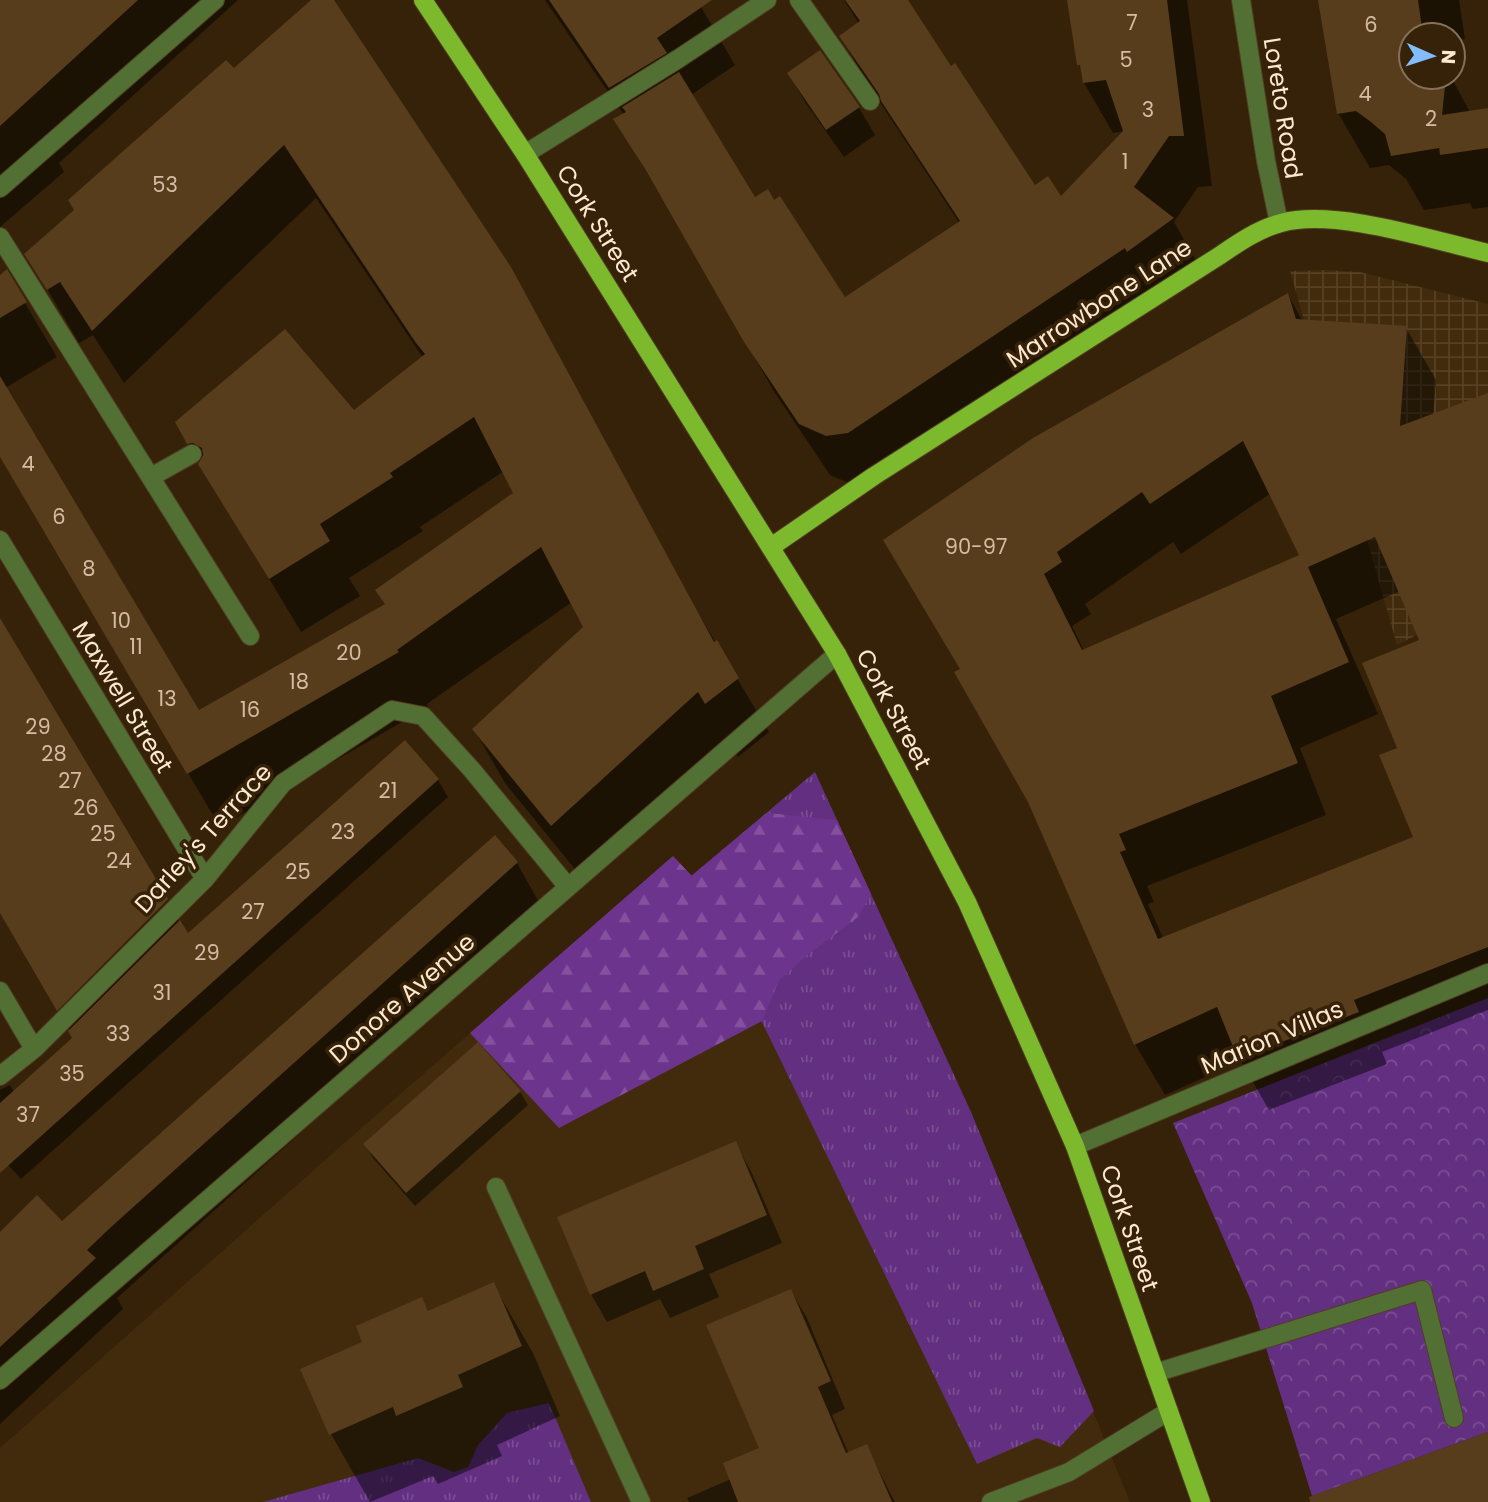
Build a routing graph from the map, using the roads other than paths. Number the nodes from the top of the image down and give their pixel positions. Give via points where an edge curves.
1 (215, 0) edge
2 (423, 0) edge
3 (766, 0) edge
4 (799, 0) edge
5 (1241, 0) edge
6 (870, 101) dead end
7 (525, 154) junction
8 (0, 188) edge
9 (1279, 223) junction
10 (0, 237) edge
11 (1488, 253) edge
12 (192, 454) dead end
13 (151, 478) junction
14 (0, 540) edge
15 (772, 547) junction
16 (250, 636) dead end
17 (837, 654) junction
18 (205, 879) junction
19 (568, 887) junction
20 (1488, 974) edge
21 (0, 991) edge
22 (34, 1049) junction
23 (0, 1076) edge
24 (1075, 1146) junction
25 (496, 1187) dead end
26 (1155, 1373) junction
27 (0, 1380) edge
28 (1169, 1411) junction
29 (1454, 1418) dead end
30 (641, 1502) edge
31 (991, 1502) edge
32 (1201, 1502) edge

1 - 8 street
2 - 7 main road, Cork Street
3 - 7 street
4 - 6 street
5 - 9 street, Loreto Road
7 - 15 main road, Cork Street
9 - 11 main road, Marrowbone Lane via 1306,218 1356,222
9 - 15 main road, Marrowbone Lane via 1207,263 874,476
10 - 13 street
12 - 13 street
13 - 16 street
14 - 18 street, Maxwell Street
15 - 17 main road, Cork Street
17 - 19 street, Donore Avenue
17 - 24 main road, Cork Street via 967,902
18 - 19 street, Darley's Terrace via 283,782 392,710 423,716
18 - 22 street, Darley's Terrace
19 - 27 street, Donore Avenue
20 - 24 street, Marion Villas
21 - 22 street
22 - 23 street, Darley's Terrace
24 - 26 main road, Cork Street
25 - 30 street
26 - 28 main road, Cork Street
26 - 29 street via 1422,1290
28 - 31 street via 1069,1472
28 - 32 main road, Cork Street

